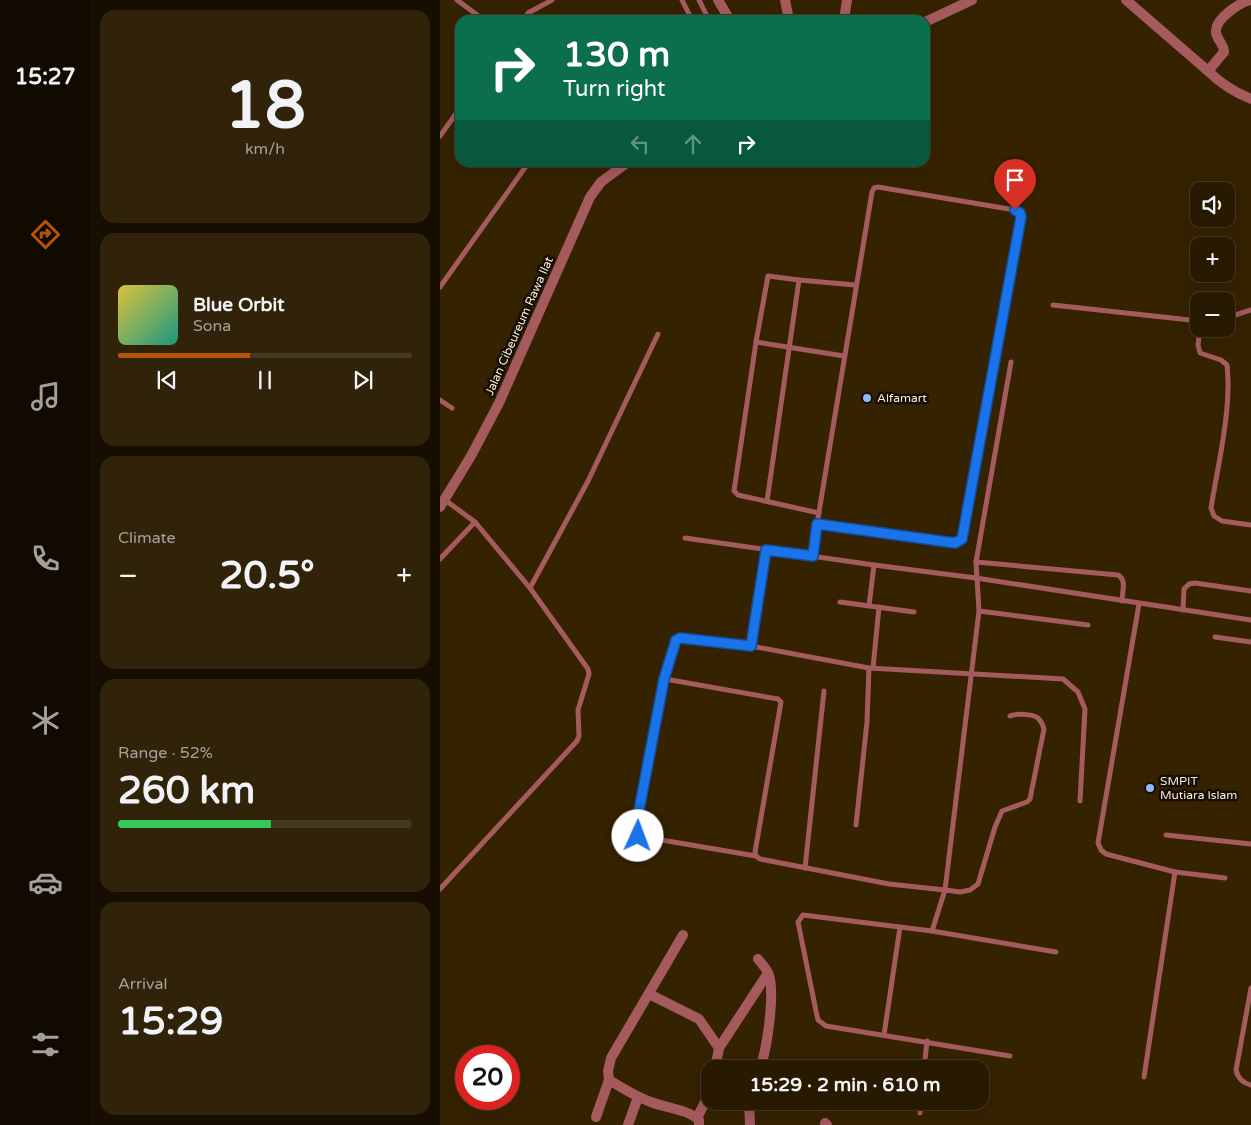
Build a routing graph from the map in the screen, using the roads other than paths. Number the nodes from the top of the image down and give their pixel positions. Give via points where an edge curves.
1 (457, 0) edge
2 (552, 0) edge
3 (682, 0) edge
4 (699, 0) edge
5 (718, 0) edge
6 (785, 0) edge
7 (847, 0) edge
8 (972, 0) edge
9 (1126, 0) edge
10 (1251, 0) edge
11 (477, 15) edge
12 (527, 15) edge
13 (690, 15) edge
14 (705, 15) edge
15 (727, 15) edge
16 (788, 15) edge
17 (845, 15) edge
18 (930, 20) edge
19 (1208, 71) junction
20 (1251, 100) edge
21 (455, 115) edge
22 (440, 136) edge
23 (525, 167) edge
24 (621, 167) edge
25 (799, 280) junction
26 (856, 285) junction
27 (440, 287) edge
28 (1053, 305) dead end
29 (1251, 310) edge
30 (1235, 315) edge
31 (1190, 320) edge
32 (658, 334) dead end
33 (1198, 337) edge
34 (756, 342) junction
35 (790, 348) junction
36 (844, 356) junction
37 (1011, 362) dead end
38 (440, 400) edge
39 (452, 408) dead end
40 (767, 501) junction
41 (443, 503) edge
42 (819, 514) junction
43 (475, 522) junction
44 (817, 524) junction
45 (1251, 525) edge
46 (685, 538) dead end
47 (766, 550) junction
48 (813, 556) junction
49 (440, 560) edge
50 (976, 562) junction
51 (874, 565) junction
52 (976, 578) junction
53 (530, 588) junction
54 (1251, 591) edge
55 (1122, 601) junction
56 (840, 602) dead end
57 (1139, 604) junction
58 (870, 606) junction
59 (879, 607) junction
60 (1183, 610) junction
61 (979, 611) junction
62 (914, 612) dead end
63 (1251, 620) edge
64 (1088, 625) dead end
65 (1215, 637) dead end
66 (1251, 642) edge
67 (751, 646) junction
68 (871, 668) junction
69 (972, 673) junction
70 (664, 679) junction
71 (824, 691) dead end
72 (1010, 716) dead end
73 (1080, 801) dead end
74 (856, 825) dead end
75 (1166, 835) dead end
76 (1251, 844) edge
77 (756, 856) junction
78 (805, 868) junction
79 (1175, 872) junction
80 (1225, 878) dead end
81 (440, 888) edge
82 (946, 890) junction
83 (900, 927) junction
84 (932, 931) junction
85 (682, 934) dead end
86 (1056, 952) dead end
87 (758, 959) dead end
88 (768, 973) junction
89 (1251, 988) edge
90 (649, 994) junction
91 (884, 1035) junction
92 (927, 1041) junction
93 (719, 1048) junction
94 (1010, 1056) dead end
95 (717, 1060) edge
96 (762, 1060) edge
97 (925, 1060) edge
98 (1144, 1077) dead end
99 (608, 1080) junction
100 (1251, 1085) edge
101 (638, 1097) junction
102 (703, 1110) edge
103 (749, 1110) edge
104 (920, 1110) edge
105 (920, 1113) dead end
106 (596, 1117) dead end
107 (698, 1122) edge
108 (628, 1125) edge
109 (750, 1125) edge

1 - 11 lane
2 - 12 lane
3 - 13 lane
4 - 14 lane
5 - 15 street
6 - 16 street
7 - 17 street
8 - 18 street
9 - 19 street
10 - 19 street via 1237,5 1218,26 1216,32 1224,45 1224,52
19 - 20 street via 1225,86
21 - 22 lane
23 - 27 lane
24 - 41 street, Jalan Cibeureum Rawa Ilat via 601,182 590,197 499,403
25 - 26 lane
25 - 34 lane via 768,276
25 - 35 lane
26 - 36 lane
26 - 44 lane via 874,188 1020,213 962,539 955,543
28 - 31 lane
29 - 30 lane
32 - 53 lane via 588,481
33 - 45 lane via 1200,353 1221,360 1227,365 1228,372 1228,394 1211,508 1214,516 1222,521
34 - 35 lane
34 - 40 lane via 734,490 738,495
35 - 36 lane
35 - 40 lane
36 - 42 lane
37 - 50 lane
38 - 39 lane
40 - 42 lane
41 - 43 lane
42 - 44 lane
43 - 49 lane
43 - 53 lane
44 - 48 lane
46 - 47 lane
47 - 48 lane
47 - 67 lane
48 - 51 lane
50 - 52 lane
50 - 55 lane via 1118,575 1124,582
51 - 52 lane
51 - 58 lane
52 - 55 lane
52 - 61 lane
53 - 81 lane via 588,669 578,710 578,738
54 - 60 lane via 1189,584 1184,589
55 - 57 lane
56 - 58 lane
57 - 60 lane
57 - 79 lane via 1098,843 1106,854
58 - 59 lane
59 - 62 lane
59 - 68 lane
60 - 63 lane
61 - 64 lane
61 - 69 lane
65 - 66 lane
67 - 68 lane
67 - 70 lane via 678,638
68 - 69 lane
68 - 74 lane
69 - 73 lane via 1063,679 1078,692 1085,709
69 - 82 lane
70 - 77 lane via 781,702 754,852
70 - 77 lane via 636,826 638,836
71 - 78 lane
72 - 82 lane via 1036,717 1044,729 1030,799 1002,811 978,884 960,892
75 - 76 lane
77 - 78 lane
78 - 82 lane via 889,884
79 - 80 lane
79 - 98 lane
82 - 84 lane
83 - 84 lane
83 - 91 lane
83 - 91 lane via 803,915 798,922 818,1020 826,1026
84 - 86 lane
85 - 90 street
87 - 88 street
88 - 93 street
88 - 96 street via 771,989
89 - 100 lane via 1236,1070 1244,1084
90 - 93 street via 699,1019
90 - 99 street via 611,1058
91 - 92 lane
92 - 94 lane
92 - 97 lane
93 - 95 street
99 - 101 street
99 - 106 street
101 - 107 street via 692,1115
101 - 108 street
102 - 107 street
103 - 109 street
104 - 105 lane

